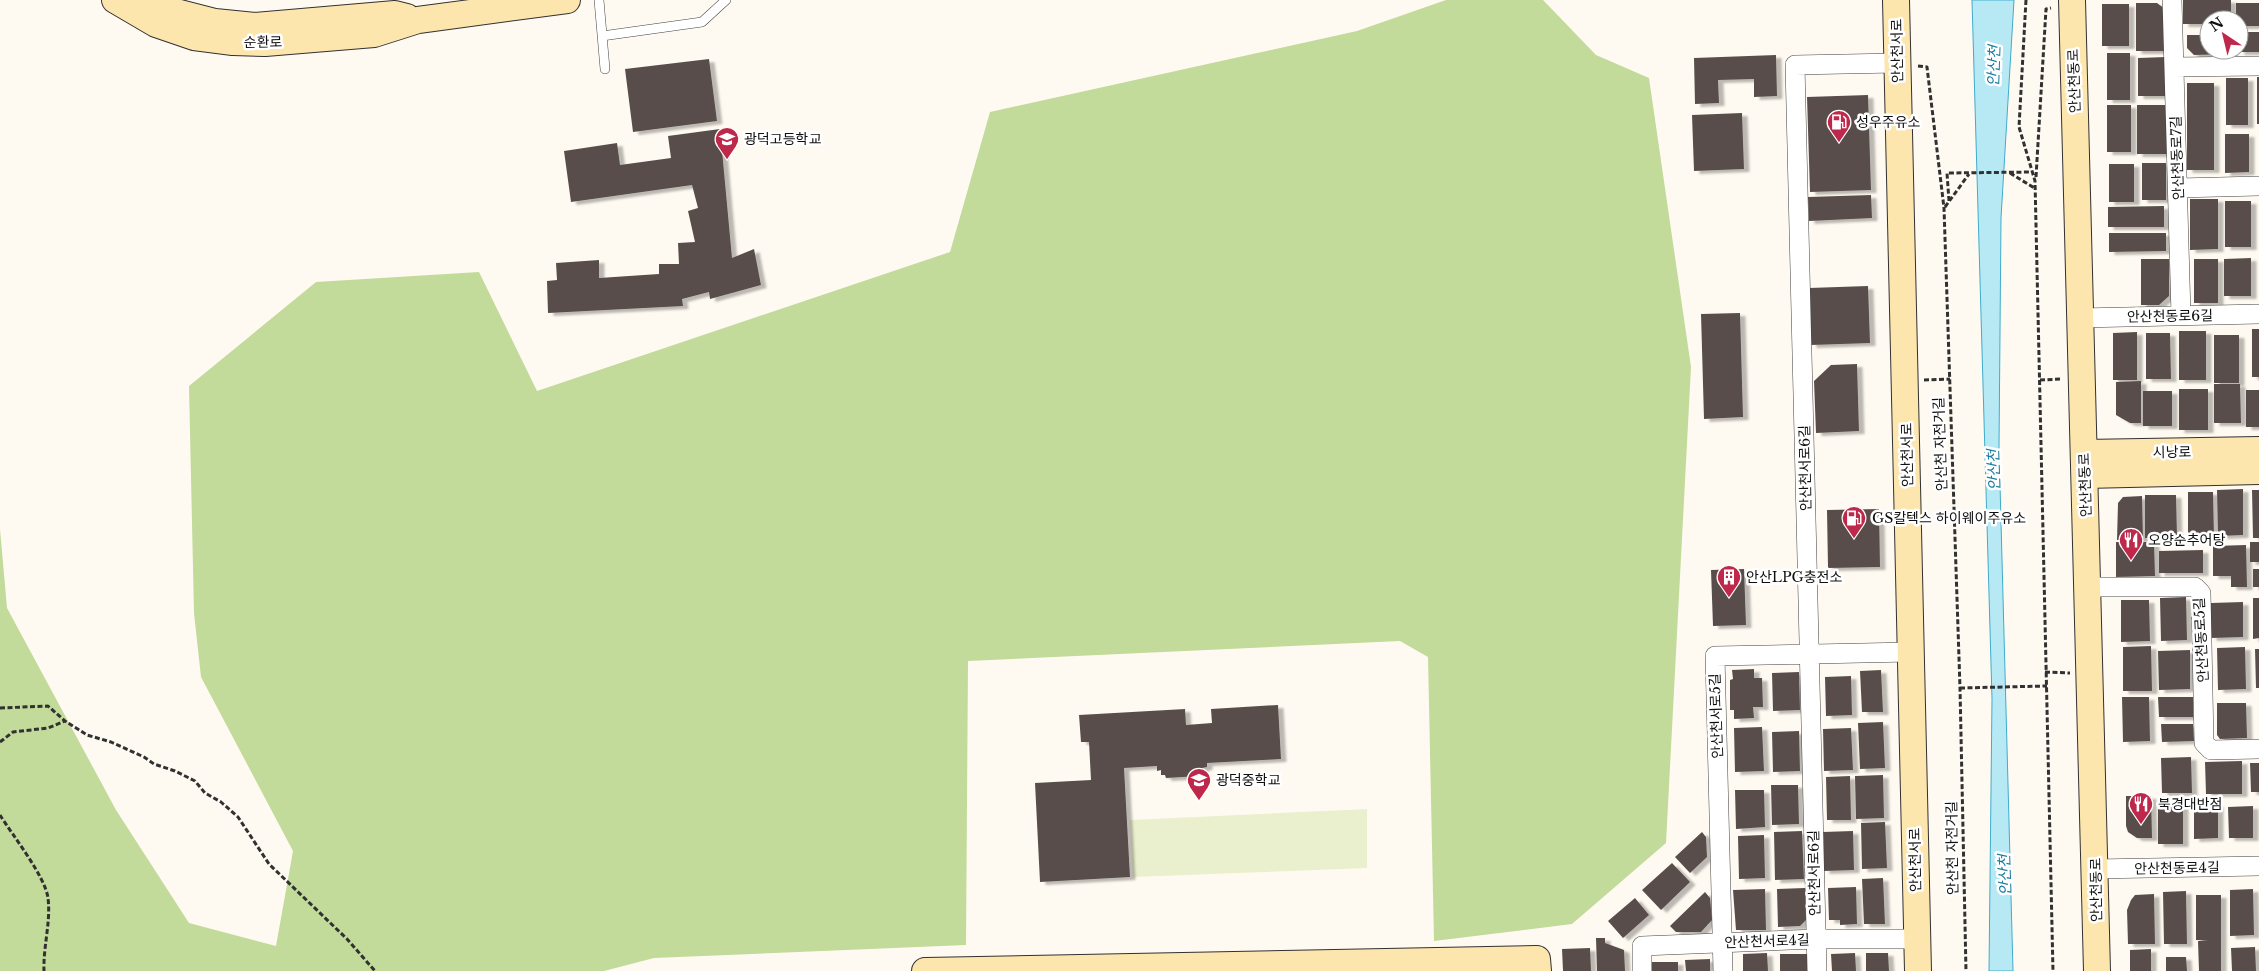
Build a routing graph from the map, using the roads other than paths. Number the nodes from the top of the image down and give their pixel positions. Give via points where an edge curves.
1 (115, 0) edge
2 (150, 0) edge
3 (567, 0) edge
4 (599, 0) edge
5 (726, 0) edge
6 (1896, 0) edge
7 (2072, 0) edge
8 (2172, 0) edge
9 (418, 20) junction
10 (602, 36) junction
11 (1896, 64) junction
12 (2259, 66) edge
13 (2174, 67) junction
14 (605, 69) dead end
15 (2259, 186) edge
16 (2178, 188) junction
17 (2259, 314) edge
18 (2181, 316) junction
19 (2081, 318) junction
20 (2259, 450) edge
21 (2084, 464) junction
22 (2259, 472) edge
23 (2088, 586) junction
24 (1910, 652) junction
25 (1810, 654) junction
26 (2259, 749) edge
27 (2259, 866) edge
28 (2095, 869) junction
29 (1816, 939) junction
30 (1917, 939) junction
31 (1723, 942) junction
32 (1160, 968) edge
33 (925, 971) edge
34 (1538, 971) edge
35 (1642, 971) edge
36 (1723, 971) edge
37 (1816, 971) edge
38 (1918, 971) edge
39 (2098, 971) edge

1 - 9 street, 순환로 via 156,24 194,37 233,42 265,43 374,34
2 - 9 street, 순환로 via 168,10 216,22 255,26 395,14
3 - 9 street, 순환로
4 - 10 lane
5 - 10 lane via 702,22
6 - 11 street, 안산천서로
7 - 19 street, 안산천동로
8 - 13 street, 안산천동로7길
10 - 14 lane
11 - 24 street, 안산천서로
11 - 25 street, 안산천서로6길 via 1795,65
12 - 13 street
13 - 16 street, 안산천동로7길
15 - 16 street
16 - 18 street, 안산천동로7길
17 - 18 street, 안산천동로6길
18 - 19 street, 안산천동로6길
19 - 21 street, 안산천동로
20 - 21 street, 시낭로
21 - 22 street, 시낭로
21 - 23 street, 안산천동로
23 - 26 street, 안산천동로5길 via 2195,587 2201,593 2204,743 2211,750
23 - 28 street, 안산천동로
24 - 25 street, 안산천서로5길
24 - 30 street, 안산천서로
25 - 29 street, 안산천서로6길
25 - 31 street, 안산천서로5길 via 1715,656
27 - 28 street, 안산천동로4길
28 - 39 street, 안산천동로
29 - 30 street, 안산천서로4길
29 - 31 street, 안산천서로4길
29 - 37 street, 안산천서로6길
30 - 38 street, 안산천서로
31 - 35 street, 안산천서로4길 via 1642,946
31 - 36 street, 안산천서로5길
32 - 33 street
32 - 34 street via 1537,959

